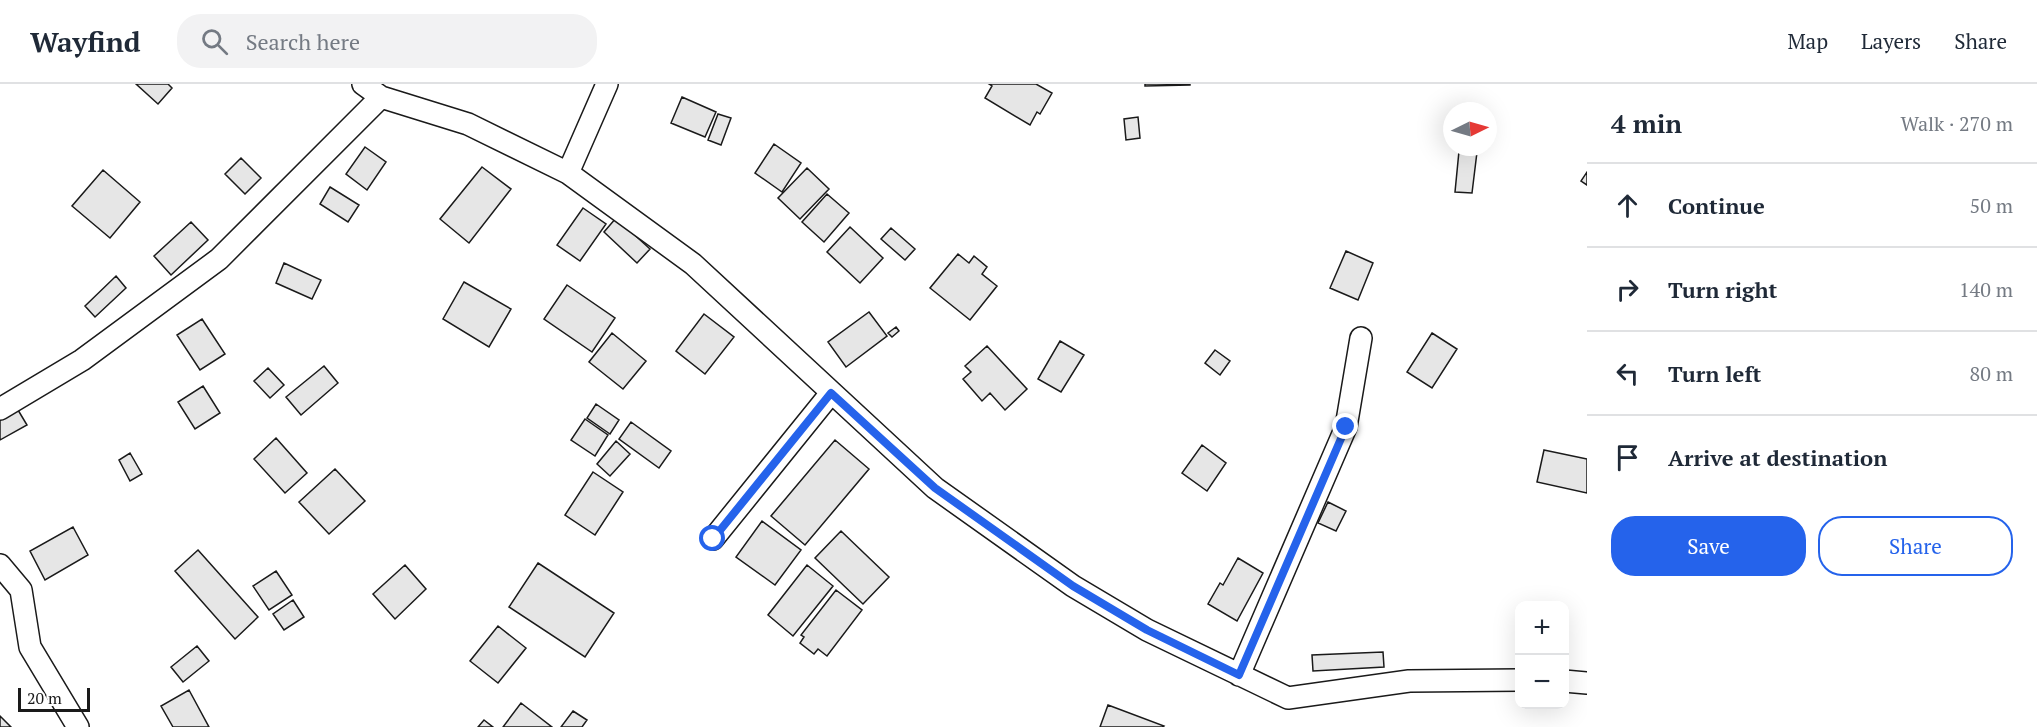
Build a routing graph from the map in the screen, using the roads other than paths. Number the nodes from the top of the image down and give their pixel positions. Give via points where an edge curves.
1 (363, 84) edge
2 (608, 84) edge
3 (381, 97) junction
4 (568, 172) junction
5 (1361, 338) dead end
6 (831, 393) junction
7 (0, 410) edge
8 (713, 539) dead end
9 (0, 565) edge
10 (1239, 675) junction
11 (1515, 680) edge
12 (1569, 681) edge
13 (1587, 682) edge
14 (78, 727) edge

1 - 3 street
2 - 4 street
3 - 4 street via 468,124
3 - 7 street via 219,259 82,360
4 - 6 street via 693,264
5 - 10 street via 1346,427
6 - 8 street
6 - 10 street via 935,488 1073,586 1147,630
9 - 14 street via 21,590 30,647
10 - 11 street via 1288,698 1409,681
12 - 13 street

